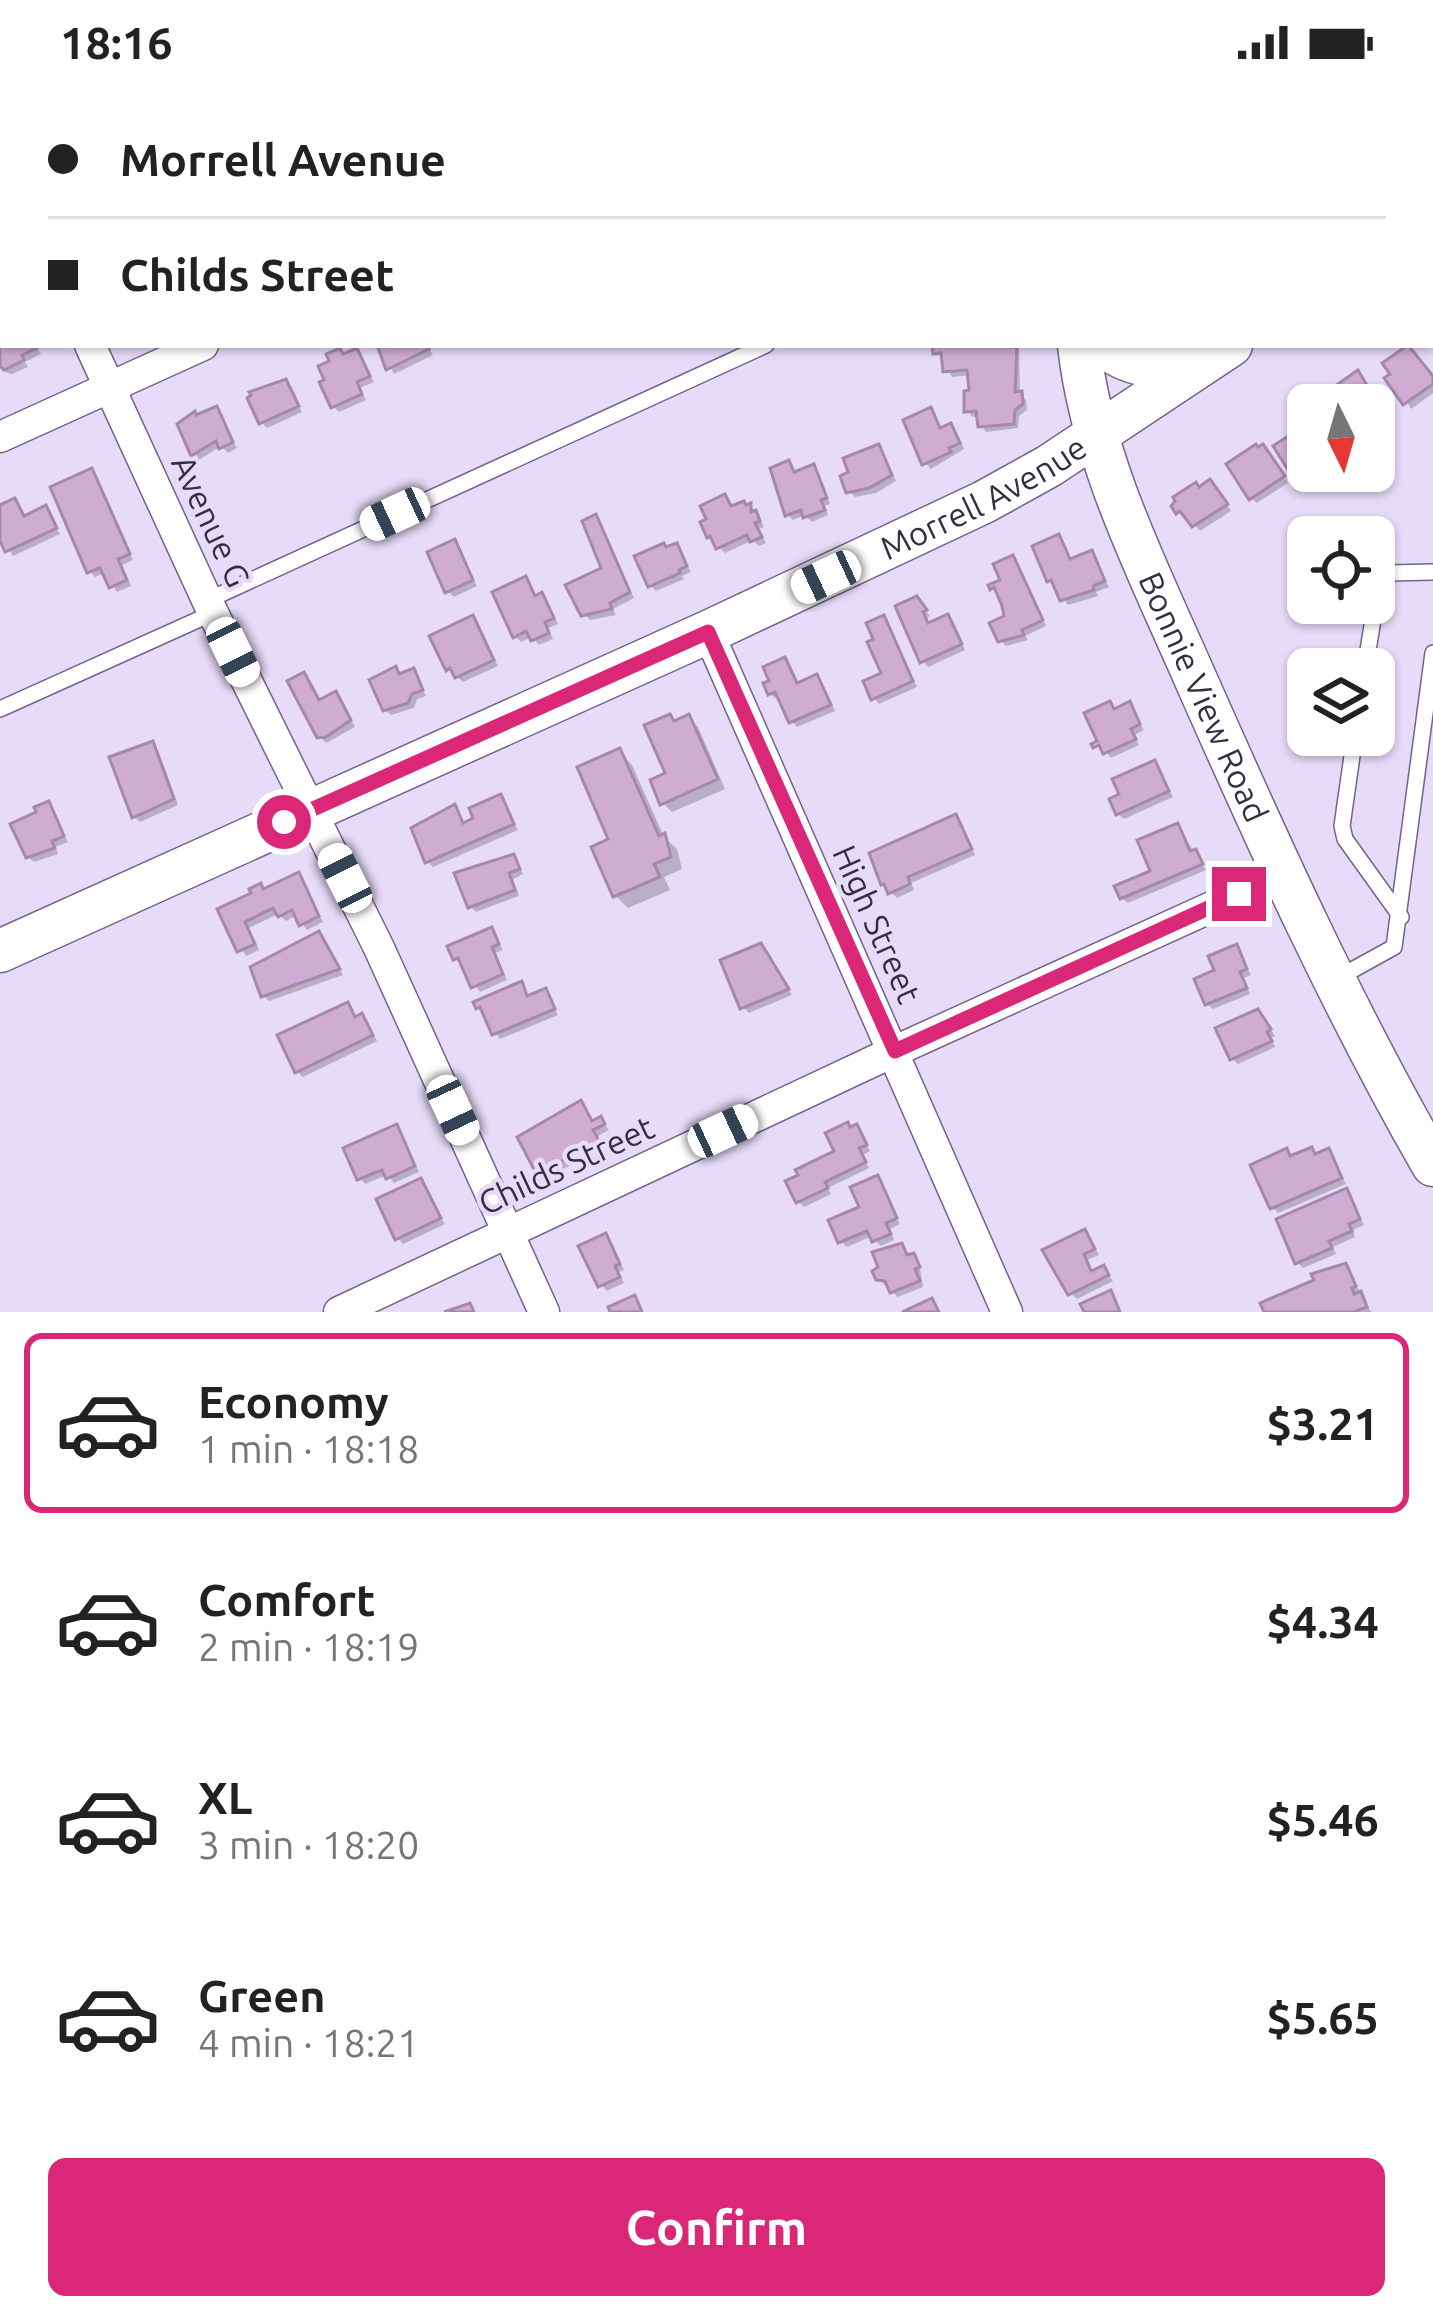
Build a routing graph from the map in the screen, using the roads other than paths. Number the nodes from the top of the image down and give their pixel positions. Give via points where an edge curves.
1 (91, 348) edge
2 (195, 348) edge
3 (760, 348) edge
4 (1080, 348) edge
5 (1107, 348) edge
6 (1215, 355) edge
7 (109, 386) junction
8 (1095, 434) junction
9 (0, 437) edge
10 (1433, 572) edge
11 (210, 606) junction
12 (708, 632) junction
13 (1368, 648) edge
14 (1433, 652) edge
15 (0, 710) edge
16 (1352, 756) edge
17 (310, 809) junction
18 (1282, 875) junction
19 (1401, 917) junction
20 (0, 951) edge
21 (1333, 980) junction
22 (895, 1051) junction
23 (1429, 1150) edge
24 (508, 1232) junction
25 (339, 1312) edge
26 (544, 1312) edge
27 (1007, 1312) edge

1 - 7 street, Avenue G
2 - 7 street
3 - 11 lane
4 - 8 street, Bonnie View Road
5 - 6 street via 1151,367
6 - 8 street, Morrell Avenue
7 - 9 street
7 - 11 street, Avenue G
8 - 12 street, Morrell Avenue via 984,502
8 - 18 street, Bonnie View Road
10 - 13 lane via 1390,573 1378,582
11 - 15 lane
11 - 17 street, Avenue G
12 - 17 street, Morrell Avenue
12 - 22 street, High Street
14 - 19 lane
16 - 19 lane via 1345,838
17 - 20 street, Morrell Avenue
17 - 24 street, Avenue G
18 - 21 street, Bonnie View Road
18 - 22 street, Childs Street
19 - 21 lane via 1394,946
21 - 23 street, Bonnie View Road
22 - 24 street, Childs Street
22 - 27 street, High Street
24 - 25 street, Childs Street
24 - 26 street, Avenue G

